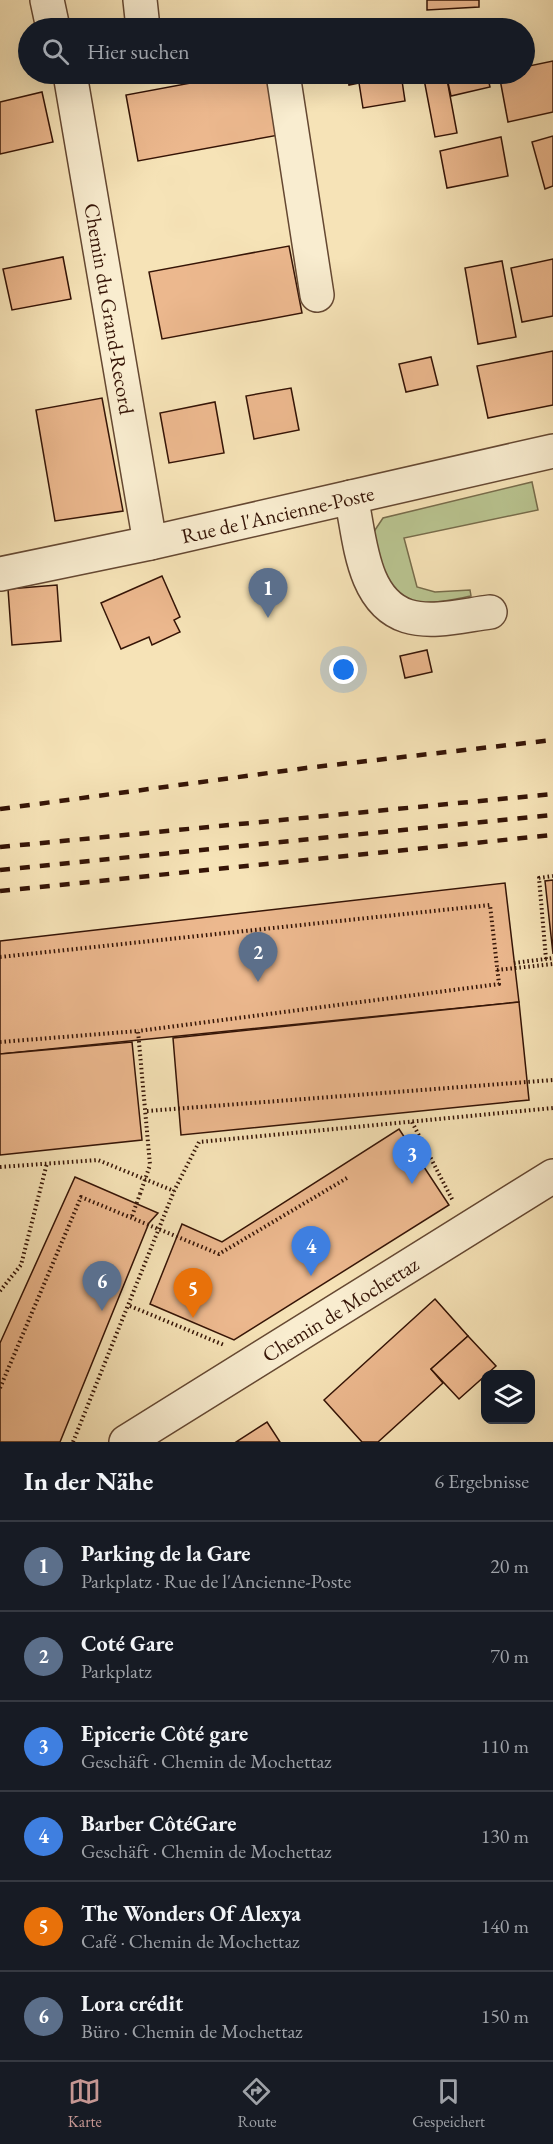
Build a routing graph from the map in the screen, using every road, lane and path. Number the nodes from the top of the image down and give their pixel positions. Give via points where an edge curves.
1 (47, 0) edge
2 (140, 0) edge
3 (51, 18) edge
4 (142, 18) edge
5 (80, 84) edge
6 (284, 84) edge
7 (316, 295) dead end
8 (553, 451) edge
9 (351, 497) junction
10 (150, 543) junction
11 (0, 574) edge
12 (490, 612) dead end
13 (553, 876) edge
14 (0, 957) edge
15 (553, 958) edge
16 (546, 959) junction
17 (514, 963) dead end
18 (553, 964) edge
19 (497, 970) junction
20 (138, 1032) junction
21 (0, 1042) edge
22 (553, 1080) edge
23 (553, 1108) edge
24 (147, 1111) junction
25 (412, 1122) junction
26 (47, 1163) junction
27 (0, 1167) edge
28 (553, 1176) edge
29 (347, 1178) dead end
30 (174, 1191) junction
31 (459, 1212) dead end
32 (132, 1216) junction
33 (0, 1291) edge
34 (130, 1306) junction
35 (225, 1346) dead end
36 (0, 1388) edge
37 (73, 1442) edge
38 (126, 1442) edge

1 - 3 street
2 - 4 street
5 - 10 street, Chemin du Grand-Record
6 - 7 street
8 - 9 street, Rue de l'Ancienne-Poste
9 - 10 street, Rue de l'Ancienne-Poste
9 - 12 street via 370,580 393,609 428,619
10 - 11 street, Rue de l'Ancienne-Poste
13 - 16 path via 539,878
14 - 19 path via 490,905
15 - 16 path
16 - 17 path
18 - 19 path
19 - 20 path via 499,984
20 - 21 path
20 - 24 path
22 - 24 path
23 - 25 path
24 - 32 path, bridge via 150,1164
25 - 30 path via 199,1142
25 - 31 path
26 - 27 path
26 - 30 path via 98,1160
26 - 33 path via 21,1265
28 - 38 street, Chemin de Mochettaz
29 - 32 path via 219,1254
30 - 34 path
32 - 36 path via 81,1197
34 - 35 path
34 - 37 path

